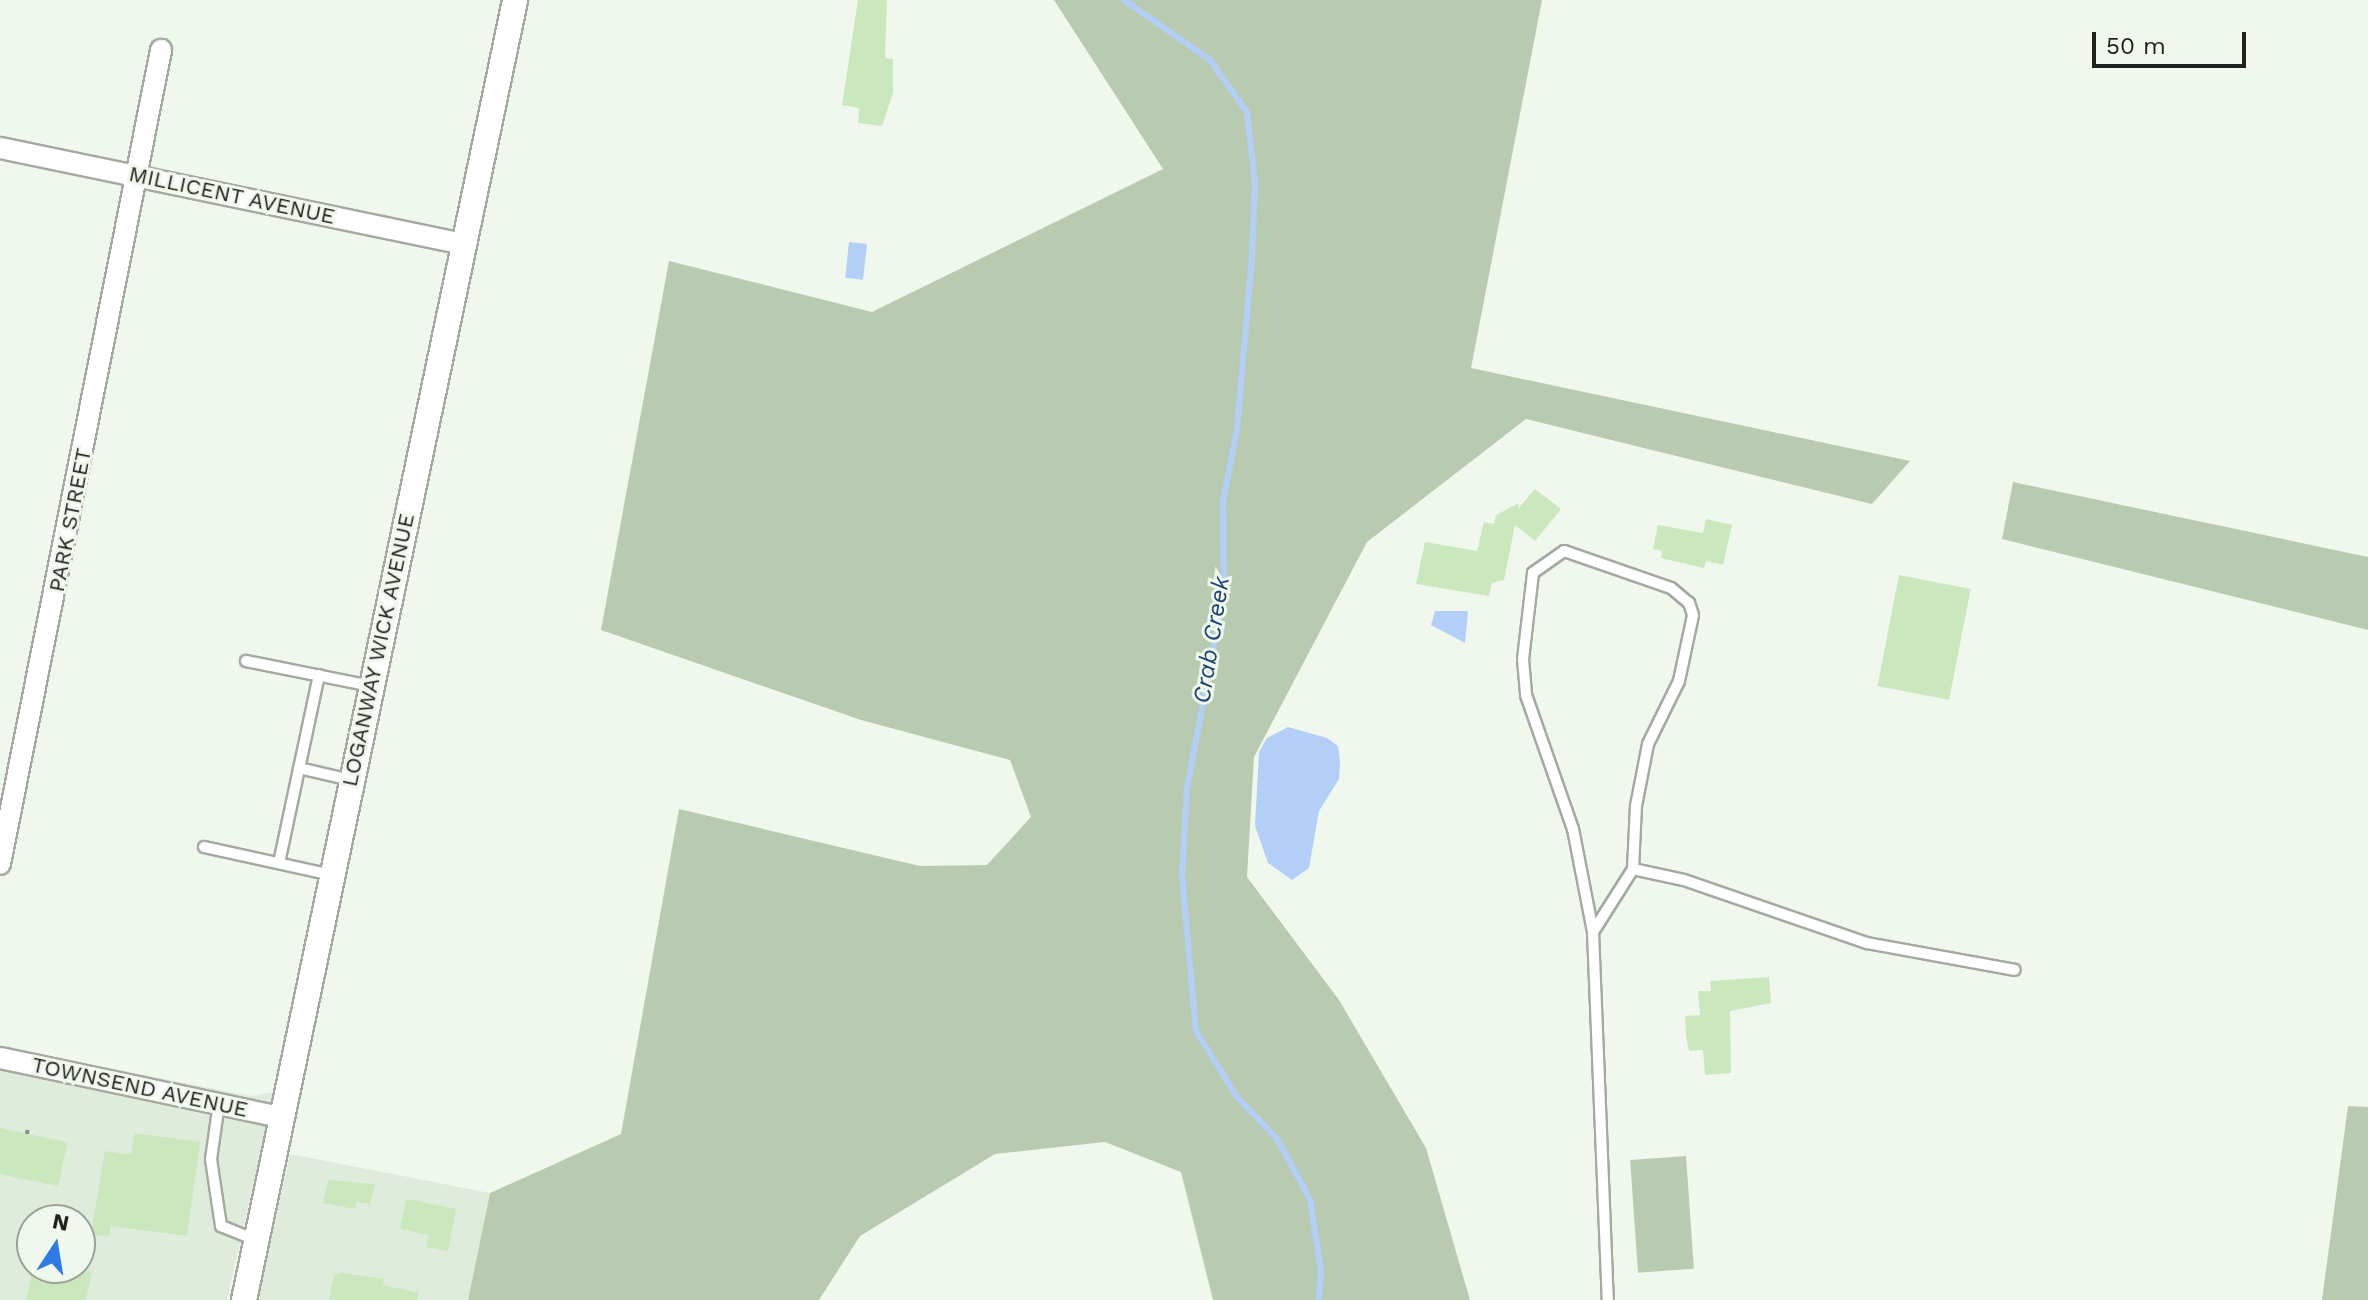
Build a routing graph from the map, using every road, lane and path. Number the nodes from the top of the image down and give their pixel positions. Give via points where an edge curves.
1 (515, 0) edge
2 (161, 50) dead end
3 (0, 148) edge
4 (137, 175) junction
5 (463, 244) junction
6 (246, 661) dead end
7 (319, 675) junction
8 (371, 686) junction
9 (299, 768) junction
10 (351, 780) junction
11 (204, 847) dead end
12 (279, 863) junction
13 (0, 864) edge
14 (1633, 869) junction
15 (331, 875) junction
16 (1593, 932) junction
17 (2015, 970) dead end
18 (0, 1058) edge
19 (219, 1103) junction
20 (280, 1117) junction
21 (28, 1127) dead end
22 (27, 1134) dead end
23 (256, 1240) junction
24 (244, 1300) edge
25 (1608, 1300) edge

1 - 5 street, LOGANWAY WICK AVENUE
2 - 4 street, PARK STREET
3 - 4 street, MILLICENT AVENUE
4 - 5 street, MILLICENT AVENUE
4 - 13 street, PARK STREET
5 - 8 street, LOGANWAY WICK AVENUE
6 - 7 lane
7 - 8 lane
7 - 9 lane
8 - 10 street, LOGANWAY WICK AVENUE
9 - 10 lane
9 - 12 lane
10 - 15 street, LOGANWAY WICK AVENUE
11 - 12 lane
12 - 15 lane
14 - 16 lane
14 - 16 lane via 1636,806 1648,744 1679,681 1693,615 1689,603 1671,588 1564,551 1533,573 1523,659 1526,695 1573,829
14 - 17 lane via 1684,880 1867,943
15 - 20 street, LOGANWAY WICK AVENUE
16 - 25 lane
18 - 19 street, TOWNSEND AVENUE
19 - 20 street, TOWNSEND AVENUE
19 - 23 lane via 211,1159 221,1226
20 - 23 street, LOGANWAY WICK AVENUE
21 - 22 path
23 - 24 street, LOGANWAY WICK AVENUE

